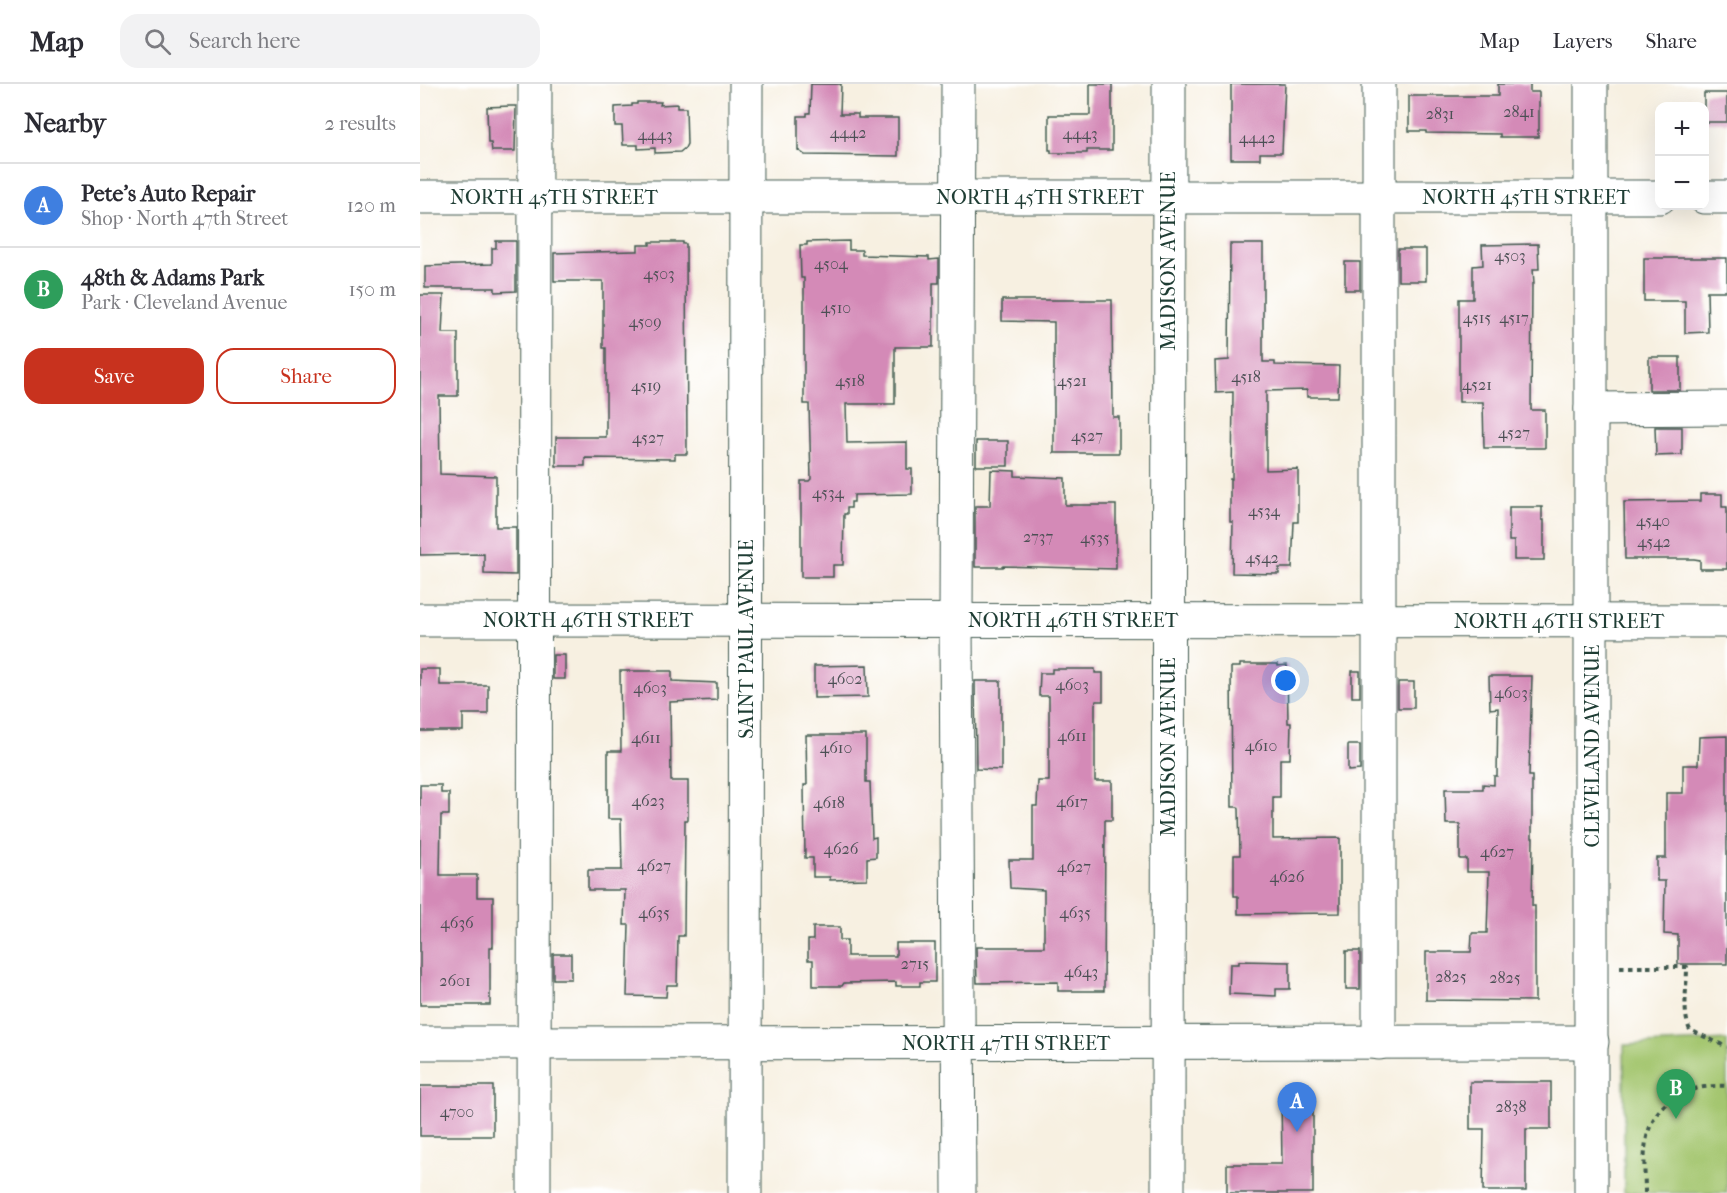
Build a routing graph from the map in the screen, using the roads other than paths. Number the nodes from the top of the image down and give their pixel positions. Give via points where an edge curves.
1 (536, 84) edge
2 (746, 84) edge
3 (958, 84) edge
4 (1169, 84) edge
5 (1379, 84) edge
6 (1591, 84) edge
7 (1379, 196) junction
8 (420, 197) edge
9 (746, 197) junction
10 (958, 197) junction
11 (1168, 197) junction
12 (1592, 197) junction
13 (1655, 197) edge
14 (1709, 197) edge
15 (1727, 197) edge
16 (536, 198) junction
17 (1727, 408) edge
18 (1591, 409) junction
19 (420, 620) edge
20 (535, 620) junction
21 (956, 620) junction
22 (1168, 620) junction
23 (1592, 620) junction
24 (746, 621) junction
25 (1380, 621) junction
26 (1727, 621) edge
27 (745, 1042) junction
28 (1592, 1042) junction
29 (420, 1043) edge
30 (535, 1043) junction
31 (958, 1043) junction
32 (1168, 1043) junction
33 (1379, 1043) junction
34 (534, 1193) edge
35 (745, 1193) edge
36 (959, 1193) edge
37 (1168, 1193) edge
38 (1591, 1193) edge

1 - 16 street
2 - 9 street, SAINT PAUL AVENUE
3 - 10 street
4 - 11 street, MADISON AVENUE
5 - 7 street
6 - 12 street, CLEVELAND AVENUE
7 - 11 street, NORTH 45TH STREET
7 - 12 street, NORTH 45TH STREET
7 - 25 street
8 - 16 street, NORTH 45TH STREET
9 - 10 street, NORTH 45TH STREET
9 - 16 street, NORTH 45TH STREET
9 - 24 street, SAINT PAUL AVENUE
10 - 11 street, NORTH 45TH STREET
10 - 21 street
11 - 22 street, MADISON AVENUE
12 - 13 street, NORTH 45TH STREET
12 - 18 street, CLEVELAND AVENUE
14 - 15 street
16 - 20 street
17 - 18 street
18 - 23 street, CLEVELAND AVENUE
19 - 20 street, NORTH 46TH STREET
20 - 24 street, NORTH 46TH STREET
20 - 30 street
21 - 22 street, NORTH 46TH STREET
21 - 24 street, NORTH 46TH STREET
21 - 31 street
22 - 25 street, NORTH 46TH STREET
22 - 32 street, MADISON AVENUE
23 - 25 street, NORTH 46TH STREET
23 - 26 street, NORTH 46TH STREET
23 - 28 street, CLEVELAND AVENUE
24 - 27 street, SAINT PAUL AVENUE
25 - 33 street
27 - 30 street, NORTH 47TH STREET
27 - 31 street, NORTH 47TH STREET
27 - 35 street, SAINT PAUL AVENUE
28 - 33 street, NORTH 47TH STREET
28 - 38 street, CLEVELAND AVENUE
29 - 30 street, NORTH 47TH STREET
30 - 34 street
31 - 32 street, NORTH 47TH STREET
31 - 36 street
32 - 33 street, NORTH 47TH STREET
32 - 37 street, MADISON AVENUE

